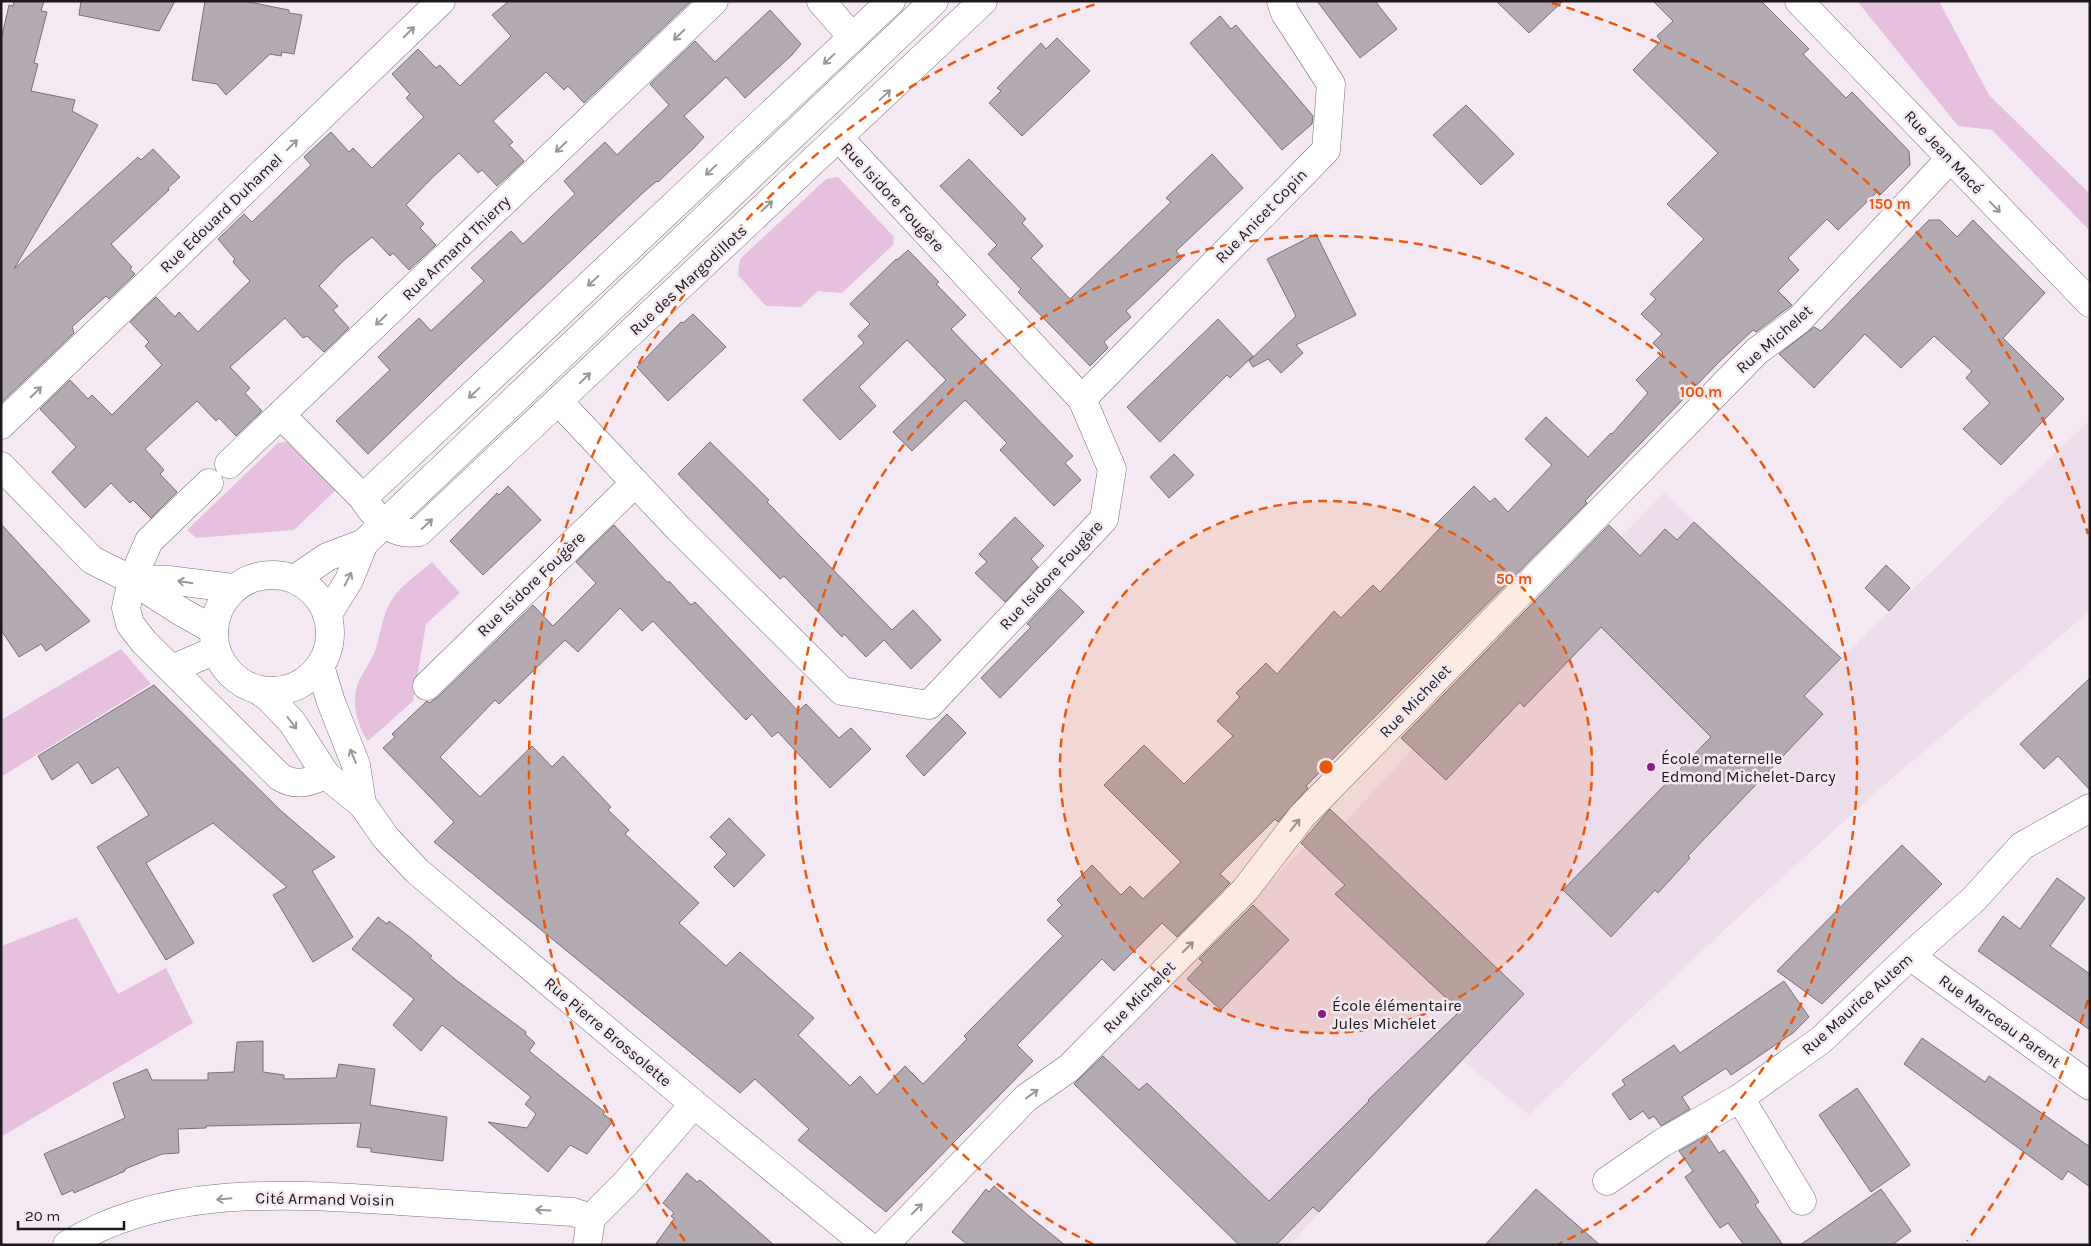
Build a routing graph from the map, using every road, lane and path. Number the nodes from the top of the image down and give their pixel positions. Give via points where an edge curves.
1 (714, 1) edge
2 (821, 1) edge
3 (890, 1) edge
4 (934, 1) edge
5 (983, 1) edge
6 (1281, 1) edge
7 (1799, 1) edge
8 (434, 3) edge
9 (852, 37) junction
10 (839, 138) junction
11 (1950, 160) junction
12 (2090, 304) edge
13 (1082, 399) junction
14 (559, 402) junction
15 (281, 415) junction
16 (1, 426) edge
17 (229, 464) dead end
18 (1, 466) edge
19 (209, 483) dead end
20 (635, 483) junction
21 (363, 498) junction
22 (384, 524) junction
23 (364, 543) junction
24 (295, 579) junction
25 (132, 580) junction
26 (233, 588) junction
27 (328, 614) junction
28 (215, 640) junction
29 (320, 666) junction
30 (172, 670) junction
31 (427, 686) dead end
32 (258, 690) junction
33 (326, 775) junction
34 (362, 804) junction
35 (2090, 808) edge
36 (1910, 956) junction
37 (2090, 1086) edge
38 (1740, 1098) junction
39 (694, 1104) junction
40 (1607, 1181) dead end
41 (1802, 1201) dead end
42 (591, 1218) junction
43 (67, 1245) edge
44 (587, 1245) edge
45 (867, 1245) edge
46 (884, 1245) edge

1 -> 15 street, Rue Armand Thierry
2 - 9 street
3 - 9 street
4 - 22 street, Rue des Margodillots
10 -> 5 street, Rue des Margodillots
6 - 13 street, Rue Anicet Copin via 1285,13 1331,84 1326,150
7 - 11 street, Rue Jean Macé via 1927,132
16 -> 8 street, Rue Edouard Duhamel
9 -> 21 street
10 - 13 street, Rue Isidore Fougère
14 -> 10 street, Rue des Margodillots
11 -> 12 street, Rue Jean Macé
46 -> 11 street, Rue Michelet via 1026,1098 1069,1068 1245,890 1302,816 1757,351 1799,320
13 - 20 street, Rue Isidore Fougère via 1112,469 1104,520 929,705 842,691
14 - 20 street, Rue Isidore Fougère
22 -> 14 street, Rue des Margodillots via 405,535 419,532
15 - 17 street, Rue Armand Thierry
15 - 21 street
18 - 25 street via 92,560
19 - 25 street via 149,541
20 - 31 street, Rue Isidore Fougère
21 - 22 street, Rue des Margodillots
22 - 23 street, Rue des Margodillots
23 - 24 street, Rue des Margodillots via 327,557
27 -> 23 street, Rue des Margodillots
24 - 26 street via 263,574
24 - 27 street via 309,587
26 -> 25 street via 168,580
25 - 28 street via 180,611
25 - 30 street via 126,608 130,624
26 - 28 street via 216,614
27 - 29 street via 331,632 328,650
28 - 30 street
28 - 32 street via 225,668 239,682
29 - 32 street via 308,679 292,688
34 -> 29 street, Rue Pierre Brossolette via 356,765
30 - 33 street via 280,777 290,783 303,784
32 -> 33 street, Rue Pierre Brossolette via 292,722
33 - 34 street, Rue Pierre Brossolette
34 - 39 street, Rue Pierre Brossolette via 386,838 417,871
35 - 36 street, Rue Maurice Autem via 2022,846 1974,899
36 - 37 street, Rue Marceau Parent
36 - 38 street, Rue Maurice Autem via 1821,1040
38 - 40 street, Rue Maurice Autem via 1662,1143
38 - 41 street
39 - 42 street via 626,1183
39 - 45 street, Rue Pierre Brossolette
42 -> 43 street, Cité Armand Voisin via 573,1212 515,1208 312,1196 249,1197 186,1203 140,1212 107,1224
42 - 44 street

